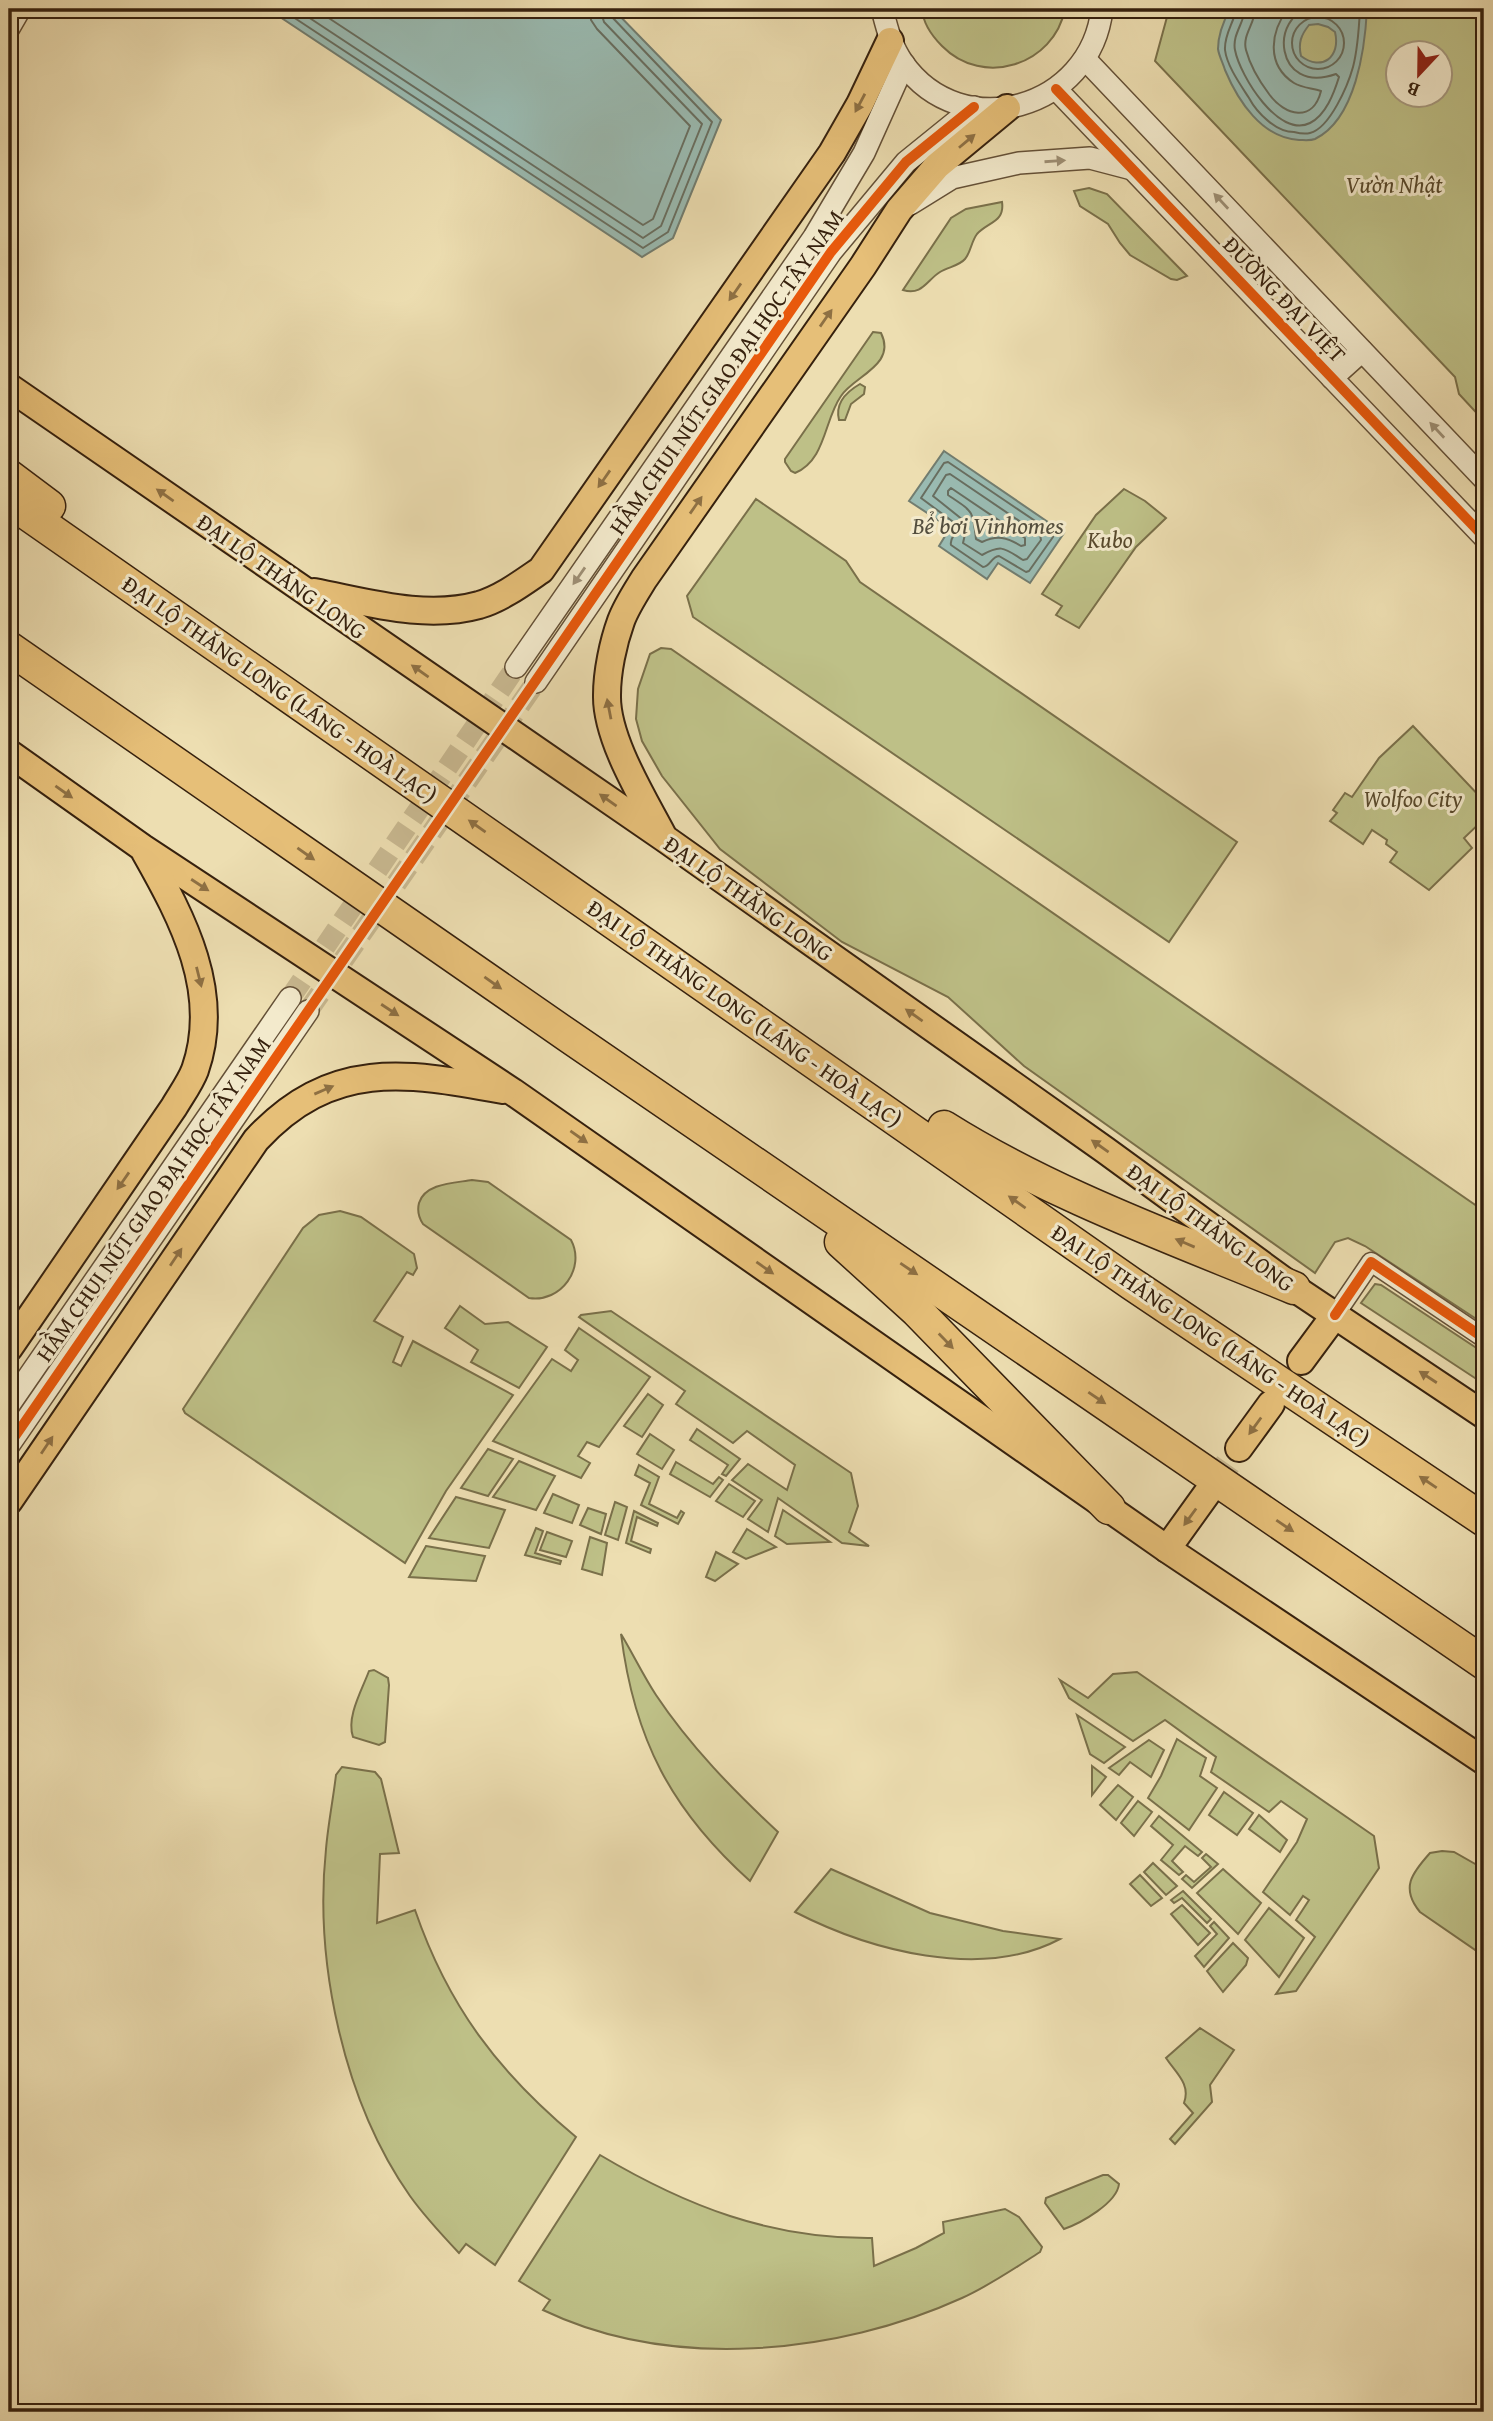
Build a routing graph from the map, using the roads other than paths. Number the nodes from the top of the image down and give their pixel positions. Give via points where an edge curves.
1 (20, 9) edge
2 (882, 9) edge
3 (1102, 9) edge
4 (9, 28) edge
5 (897, 53) junction
6 (1086, 59) junction
7 (1056, 89) junction
8 (974, 107) junction
9 (1007, 108) junction
10 (1132, 169) junction
11 (899, 210) junction
12 (1362, 351) junction
13 (1332, 379) junction
14 (9, 387) edge
15 (9, 476) edge
16 (1484, 479) edge
17 (9, 501) edge
18 (1484, 537) edge
19 (302, 589) junction
20 (9, 648) edge
21 (516, 667) tunnel mouth
22 (9, 668) edge
23 (536, 682) tunnel mouth
24 (9, 753) edge
25 (372, 754) junction
26 (250, 815) junction
27 (664, 838) junction
28 (143, 848) junction
29 (533, 865) junction
30 (289, 998) tunnel mouth
31 (308, 1011) tunnel mouth
32 (570, 1037) junction
33 (513, 1091) junction
34 (1294, 1287) junction
35 (1335, 1315) junction
36 (1484, 1338) edge
37 (9, 1348) edge
38 (1301, 1361) dead end
39 (1271, 1404) dead end
40 (9, 1405) edge
41 (1484, 1415) edge
42 (9, 1445) edge
43 (1239, 1448) tunnel mouth
44 (1213, 1485) tunnel mouth
45 (9, 1501) edge
46 (1109, 1508) junction
47 (1484, 1520) edge
48 (1167, 1549) junction
49 (1484, 1663) edge
50 (1484, 1761) edge

1 - 4 street
2 - 5 street
3 - 6 street via 1100,27
5 - 8 street via 923,84 947,99
5 -> 19 main road via 541,570 480,605 443,610 404,610
5 -> 21 street, HẦM CHUI NÚT GIAO ĐẠI HỌC TÂY NAM via 864,153 814,237
6 - 7 street
12 -> 6 street, ĐƯỜNG ĐẠI VIỆT
7 - 9 street
7 - 10 street, ĐƯỜNG ĐẠI VIỆT
8 - 9 street
8 - 23 street, HẦM CHUI NÚT GIAO ĐẠI HỌC TÂY NAM via 906,162 831,252
11 -> 9 main road via 937,166
11 -> 10 street via 952,178 1018,163 1090,158
10 - 13 street, ĐƯỜNG ĐẠI VIỆT
27 -> 11 main road via 631,776 608,708 609,673 621,620 644,579
12 - 13 street
16 -> 12 street, ĐƯỜNG ĐẠI VIỆT
13 - 18 street, ĐƯỜNG ĐẠI VIỆT
19 -> 14 main road, ĐẠI LỘ THĂNG LONG
15 - 25 highway via 180,601
17 - 25 highway, ĐẠI LỘ THĂNG LONG (LÁNG - HOÀ LẠC)
27 -> 19 main road, ĐẠI LỘ THĂNG LONG
20 - 26 highway
22 - 26 highway via 125,748
24 -> 28 main road
29 -> 25 highway, ĐẠI LỘ THĂNG LONG (LÁNG - HOÀ LẠC)
26 -> 32 highway
34 -> 27 main road, ĐẠI LỘ THĂNG LONG
28 -> 33 main road
28 -> 37 main road via 192,946 205,1010 200,1051 174,1107
34 -> 29 highway via 1105,1208 978,1148 641,920
47 -> 29 highway, ĐẠI LỘ THĂNG LONG (LÁNG - HOÀ LẠC) via 1132,1284
30 - 40 street, HẦM CHUI NÚT GIAO ĐẠI HỌC TÂY NAM
31 - 42 street, HẦM CHUI NÚT GIAO ĐẠI HỌC TÂY NAM
32 -> 46 highway via 681,1133 825,1228 917,1311
32 -> 49 highway
45 -> 33 main road via 256,1140 289,1109 339,1083 369,1077 443,1079
33 -> 46 main road
34 - 35 main road, ĐẠI LỘ THĂNG LONG
35 - 36 street via 1371,1262
35 - 38 main road
41 -> 35 main road, ĐẠI LỘ THĂNG LONG
39 -> 43 main road
44 -> 48 main road
46 - 48 main road
48 - 50 main road

